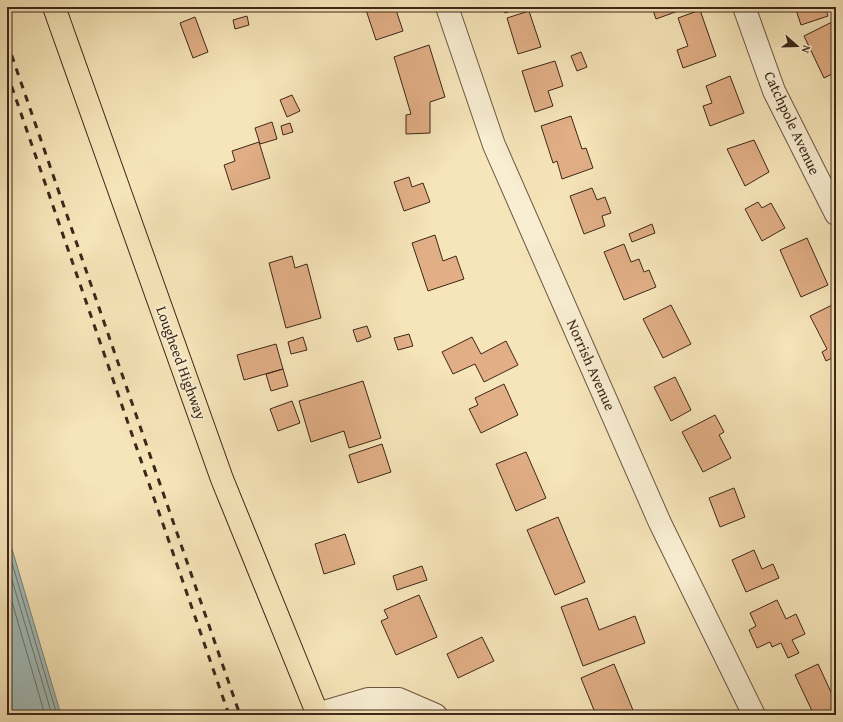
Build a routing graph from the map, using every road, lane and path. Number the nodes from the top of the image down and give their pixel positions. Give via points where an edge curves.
1 (54, 7) edge
2 (447, 7) edge
3 (744, 7) edge
4 (836, 214) edge
5 (317, 714) edge
6 (436, 715) edge
7 (754, 715) edge

1 - 5 main road, Lougheed Highway via 222,479
2 - 7 street, Norrish Avenue via 494,145 660,523
3 - 4 street, Catchpole Avenue via 774,91
5 - 6 street via 368,699 399,699

